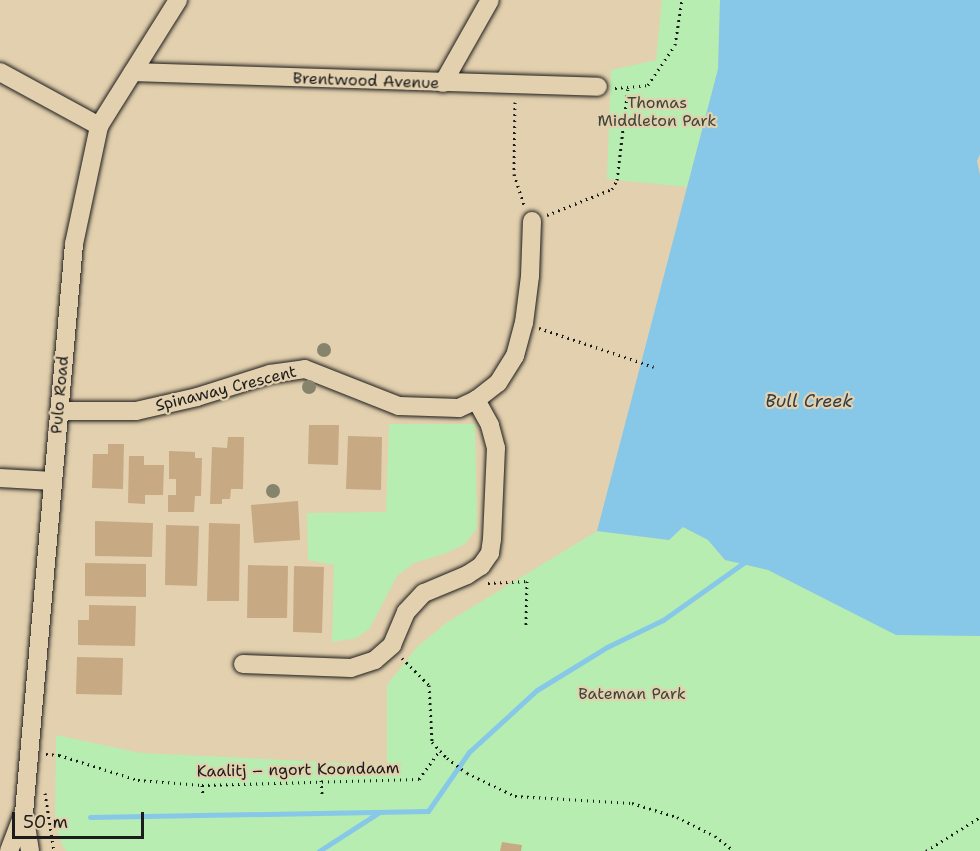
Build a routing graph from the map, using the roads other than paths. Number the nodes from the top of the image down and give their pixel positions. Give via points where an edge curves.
1 (177, 0) edge
2 (490, 0) edge
3 (0, 72) edge
4 (133, 72) junction
5 (443, 83) junction
6 (598, 87) road end
7 (99, 126) junction
8 (532, 221) road end
9 (476, 400) junction
10 (59, 411) junction
11 (0, 478) edge
12 (53, 482) junction
13 (243, 664) dead end
14 (24, 813) junction
15 (9, 851) edge
16 (30, 851) edge

1 - 4 street, Pulo Road
2 - 5 street
3 - 7 street
4 - 5 street, Brentwood Avenue
4 - 7 street, Pulo Road
5 - 6 street, Brentwood Avenue
7 - 10 street, Pulo Road via 74,244
8 - 9 street, Spinaway Crescent via 530,276 515,356 498,383
9 - 10 street, Spinaway Crescent via 459,408 399,406 305,369 270,374 197,398 136,411
9 - 13 street via 490,425 496,448 490,553 470,580 424,593 406,612 400,650 375,660 351,668
10 - 12 street, Pulo Road
11 - 12 street
12 - 14 street, Pulo Road
14 - 15 street, Pulo Road
14 - 16 street, Pulo Road

